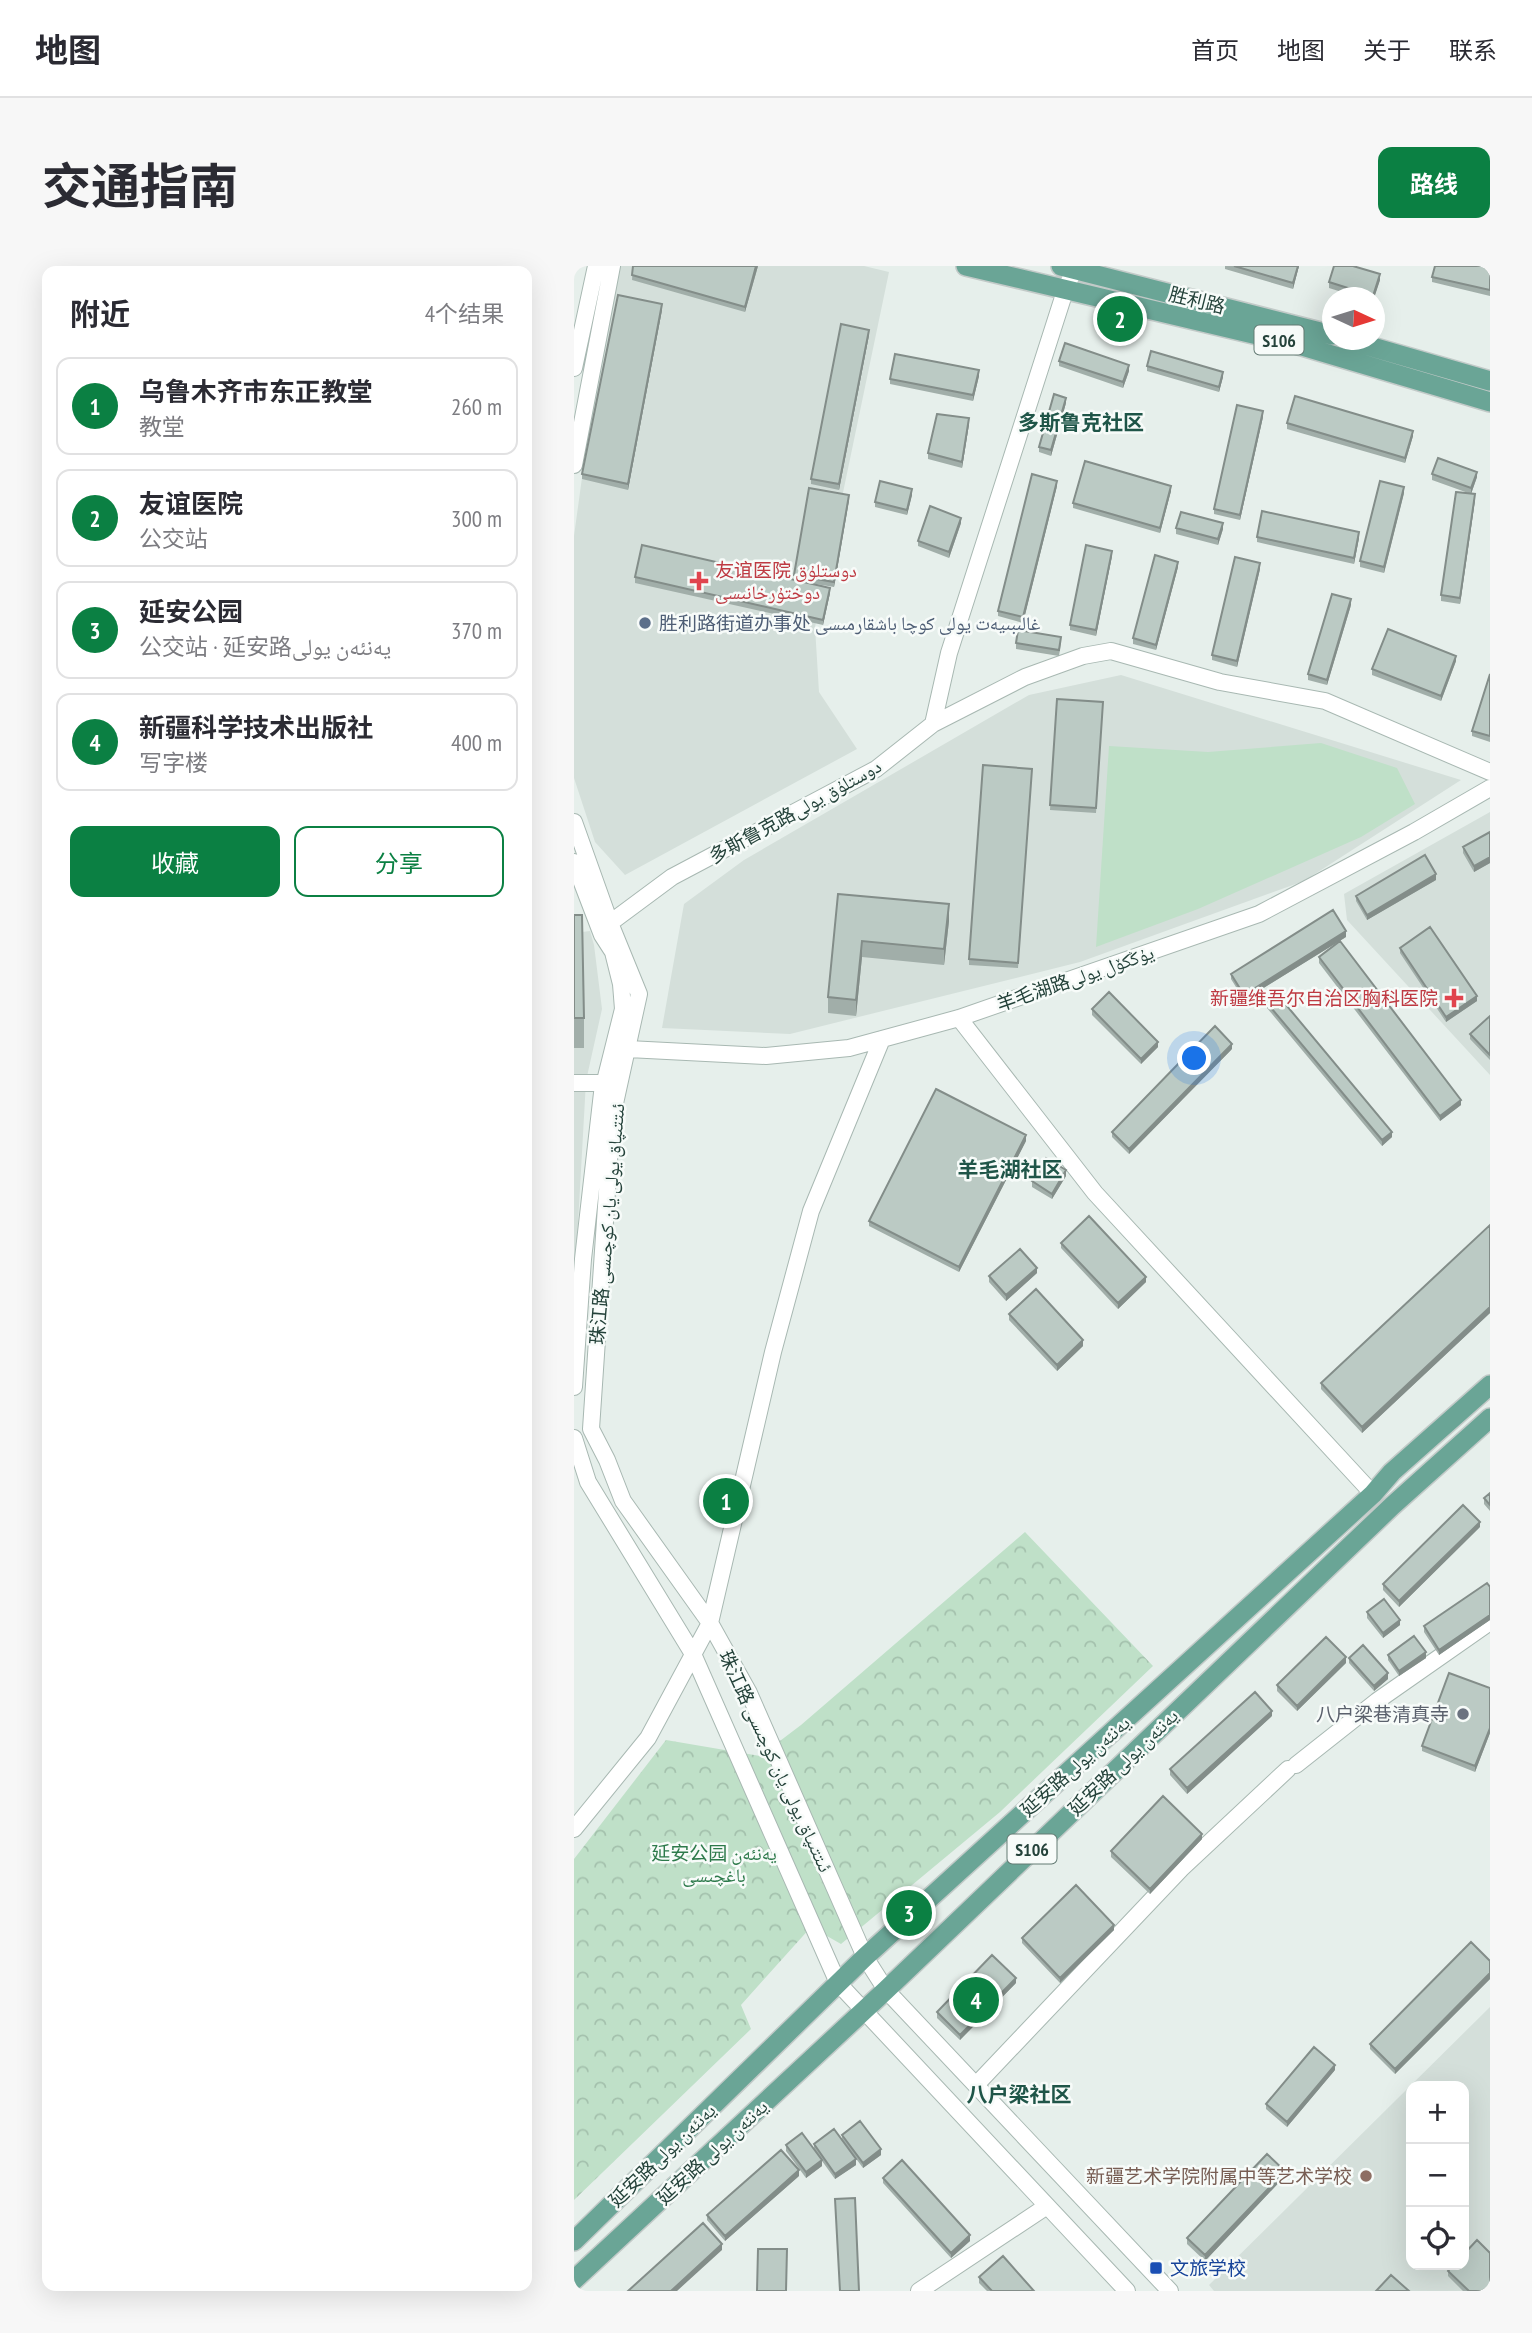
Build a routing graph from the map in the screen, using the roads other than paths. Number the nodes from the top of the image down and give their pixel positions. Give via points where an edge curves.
1 (596, 266) edge
2 (612, 266) edge
3 (966, 266) edge
4 (1071, 267) edge
5 (1066, 288) junction
6 (1322, 332) edge
7 (1383, 350) edge
8 (574, 368) edge
9 (1490, 381) edge
10 (1490, 402) edge
11 (574, 465) edge
12 (933, 724) junction
13 (1490, 772) edge
14 (1490, 788) edge
15 (574, 822) edge
16 (574, 862) edge
17 (606, 929) junction
18 (959, 1018) junction
19 (882, 1039) junction
20 (628, 1049) junction
21 (574, 1083) edge
22 (604, 1083) junction
23 (1490, 1385) edge
24 (574, 1387) edge
25 (1490, 1418) edge
26 (574, 1429) edge
27 (591, 1429) junction
28 (574, 1438) edge
29 (1373, 1494) junction
30 (1490, 1622) edge
31 (710, 1623) junction
32 (693, 1654) junction
33 (574, 1829) edge
34 (865, 1957) junction
35 (838, 1983) junction
36 (886, 1990) junction
37 (863, 2011) junction
38 (976, 2085) junction
39 (1047, 2206) junction
40 (574, 2241) edge
41 (574, 2280) edge
42 (919, 2291) edge
43 (1127, 2291) edge
44 (1170, 2291) edge

1 - 8 street
2 - 11 street
3 - 5 main road
4 - 5 street
4 - 6 main road, 胜利路 / S106
5 - 10 main road, S106 via 1295,344
5 - 12 street via 949,653
7 - 9 main road
12 - 13 street, 多斯鲁克路دوستلۇق يولى via 1025,677 1111,651 1220,682 1325,701
12 - 17 street, 多斯鲁克路دوستلۇق يولى via 876,769 672,877
14 - 18 street, 羊毛湖路يۇڭكۆل يولى via 1259,914
15 - 17 street, 珠江路 ئىتتىپاق يولى يان كوچىسى
16 - 17 street, 珠江路 ئىتتىپاق يولى يان كوچىسى
17 - 20 street, 珠江路 ئىتتىپاق يولى يان كوچىسى via 639,994
17 - 22 street, 珠江路 ئىتتىپاق يولى يان كوچىسى via 623,1009
18 - 19 street, 羊毛湖路يۇڭكۆل يولى
18 - 29 street via 1095,1194
19 - 20 street, 羊毛湖路يۇڭكۆل يولى via 849,1048 766,1056
19 - 31 street via 811,1211 772,1352
20 - 27 street, 珠江路 ئىتتىپاق يولى يان كوچىسى via 612,1117
21 - 22 street
22 - 24 street, 珠江路 ئىتتىپاق يولى يان كوچىسى via 583,1259
23 - 29 main road, 延安路يەنئەن يولى / S106
25 - 36 main road, 延安路 يەنئەن يولى / S106
26 - 27 street
27 - 31 street, 珠江路 ئىتتىپاق يولى يان كوچىسى via 623,1501
28 - 32 street, 珠江路 ئىتتىپاق يولى يان كوچىسى via 588,1482
29 - 34 main road, 延安路يەنئەن يولى / S106
30 - 38 street via 1292,1767 1181,1869
31 - 32 street
31 - 34 street, 珠江路 ئىتتىپاق يولى يان كوچىسى via 749,1693
32 - 33 street via 648,1738
32 - 35 street, 珠江路 ئىتتىپاق يولى يان كوچىسى
34 - 35 main road, 延安路يەنئەن يولى / S106
34 - 36 street, 珠江路 ئىتتىپاق يولى يان كوچىسى
35 - 37 street, 珠江路 ئىتتىپاق يولى يان كوچىسى
35 - 40 main road, 延安路يەنئەن يولى / S106
36 - 37 main road, 延安路 يەنئەن يولى / S106
36 - 38 street, 珠江路 ئىتتىپاق يولى يان كوچىسى
37 - 39 street, 珠江路 ئىتتىپاق يولى يان كوچىسى
37 - 41 main road, 延安路 يەنئەن يولى / S106
38 - 44 street, 珠江路 ئىتتىپاق يولى يان كوچىسى
39 - 42 street
39 - 43 street, 珠江路 ئىتتىپاق يولى يان كوچىسى

